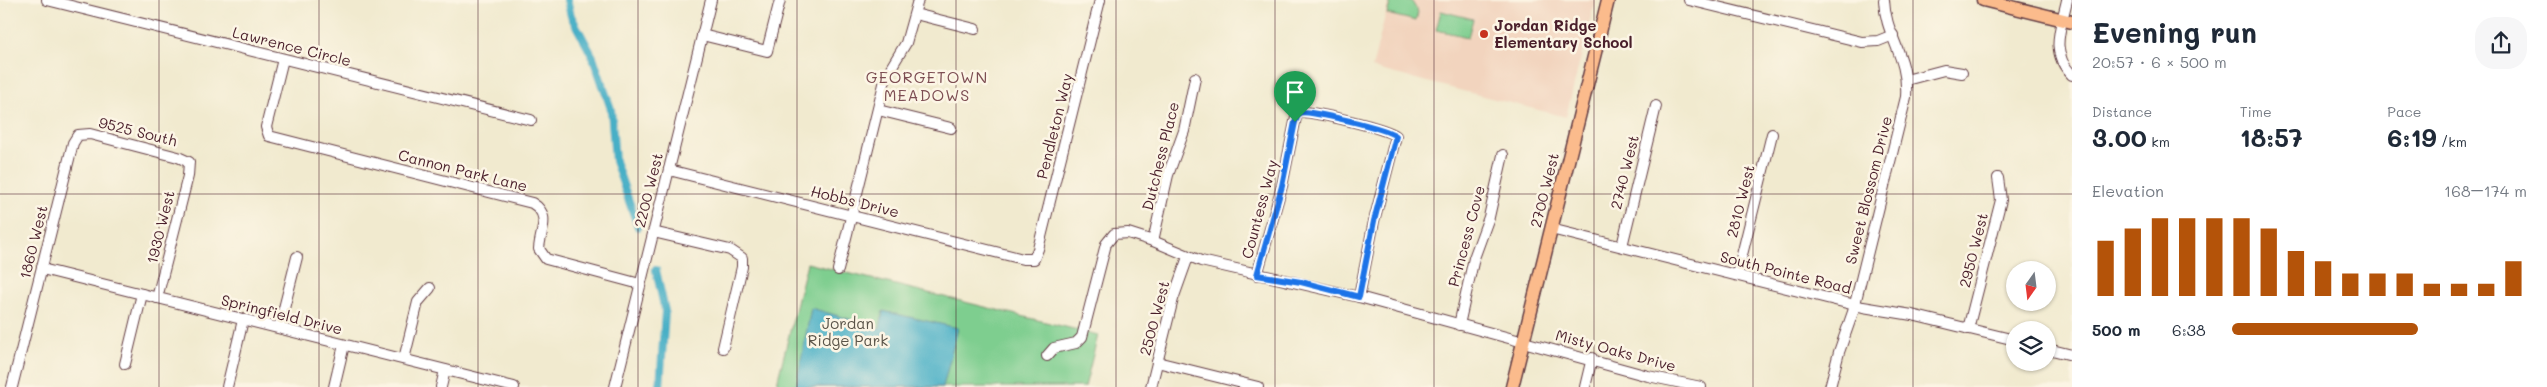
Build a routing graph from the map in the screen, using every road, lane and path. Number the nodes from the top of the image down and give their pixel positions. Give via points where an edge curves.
1 (46, 0) edge
2 (711, 0) edge
3 (780, 0) edge
4 (918, 0) edge
5 (1100, 0) edge
6 (1608, 0) edge
7 (1689, 0) edge
8 (1884, 0) edge
9 (1983, 0) edge
10 (2067, 0) edge
11 (915, 14) junction
12 (2067, 21) edge
13 (975, 29) dead end
14 (702, 35) junction
15 (1893, 36) junction
16 (283, 59) junction
17 (1962, 73) dead end
18 (2072, 75) edge
19 (1196, 78) dead end
20 (1906, 80) junction
21 (1656, 106) dead end
22 (878, 110) junction
23 (531, 120) dead end
24 (951, 128) dead end
25 (78, 134) joint
26 (1772, 134) dead end
27 (1503, 155) dead end
28 (189, 162) joint
29 (668, 170) junction
30 (1998, 178) dead end
31 (851, 216) junction
32 (1551, 229) junction
33 (653, 232) junction
34 (1153, 241) junction
35 (1622, 246) junction
36 (297, 257) dead end
37 (1188, 257) junction
38 (1034, 259) joint
39 (42, 269) junction
40 (838, 270) dead end
41 (1257, 275) junction
42 (1738, 275) junction
43 (640, 284) junction
44 (430, 288) dead end
45 (142, 294) junction
46 (1359, 297) junction
47 (157, 298) junction
48 (1855, 305) junction
49 (243, 320) junction
50 (1459, 325) junction
51 (279, 328) junction
52 (1968, 329) junction
53 (2006, 338) edge
54 (1523, 342) junction
55 (344, 345) junction
56 (723, 348) dead end
57 (2056, 350) edge
58 (2072, 355) edge
59 (1047, 356) dead end
60 (1592, 358) junction
61 (404, 359) junction
62 (1157, 362) junction
63 (125, 364) dead end
64 (445, 370) junction
65 (12, 387) edge
66 (227, 387) edge
67 (334, 387) edge
68 (441, 387) edge
69 (514, 387) edge
70 (615, 387) edge
71 (1151, 387) edge
72 (1258, 387) edge
73 (1512, 387) edge
74 (1586, 387) edge
75 (1701, 387) edge
76 (1830, 387) edge

1 - 16 street, Lawrence Circle
2 - 14 street, 2200 West
3 - 14 street via 767,51
4 - 11 street
5 - 38 street, Pendleton Way
6 - 32 main road, 2700 West
7 - 15 street via 1853,41 1870,43
8 - 15 street, Sweet Blossom Drive via 1884,12
9 - 12 main road
10 - 12 street
11 - 13 street
11 - 22 street via 906,43 886,76
12 - 18 street via 2058,49 2065,68
14 - 29 street, 2200 West
15 - 20 street, Sweet Blossom Drive
16 - 23 street, Lawrence Circle
16 - 43 street, Cannon Park Lane via 266,127 272,138 532,202 544,218 539,248 546,259
17 - 20 street via 1944,70
19 - 34 street, Dutchess Place
20 - 48 street, Sweet Blossom Drive via 1904,106
21 - 35 street, 2740 West
22 - 24 street
22 - 31 street
25 - 28 street, 9525 South via 90,134
25 - 39 street, 1860 West via 73,143
26 - 42 street, 2810 West
27 - 50 street, Princess Cove
28 - 47 street, 1930 West
29 - 31 street, Hobbs Drive
29 - 33 street, 2200 West
30 - 52 street, 2950 West via 2001,200
31 - 38 street, Hobbs Drive via 1023,259
31 - 40 street
32 - 35 street, South Pointe Road
32 - 54 main road, 2700 West
33 - 43 street, 2200 West
33 - 56 street via 730,250 742,258
34 - 37 street, Misty Oaks Drive
34 - 59 street, Misty Oaks Drive via 1121,232 1108,239 1082,337 1076,343 1054,348
35 - 42 street, South Pointe Road
36 - 51 street
37 - 41 street, Misty Oaks Drive
37 - 62 street, 2500 West via 1174,293
39 - 45 street, Springfield Drive
39 - 65 street, 1860 West
41 - 46 street, Misty Oaks Drive
41 - 46 street, Countess Way via 1282,186 1295,122 1299,112 1313,113 1391,132 1396,136
42 - 48 street, South Pointe Road
43 - 70 street, 2200 West
44 - 61 street via 418,302
45 - 47 street, Springfield Drive
45 - 63 street
46 - 50 street, Misty Oaks Drive
47 - 49 street, Springfield Drive
48 - 52 street, South Pointe Road
48 - 76 street, Sweet Blossom Drive
49 - 51 street, Springfield Drive
49 - 66 street
50 - 54 street, Misty Oaks Drive
51 - 55 street, Springfield Drive
52 - 53 street, South Pointe Road
54 - 60 street, Misty Oaks Drive
54 - 73 main road, 2700 West
55 - 61 street, Springfield Drive
55 - 67 street
57 - 58 street
60 - 74 street
60 - 75 street, Misty Oaks Drive via 1648,376
61 - 64 street, Springfield Drive
62 - 71 street, 2500 West
62 - 72 street
64 - 68 street
64 - 69 street, Springfield Drive

